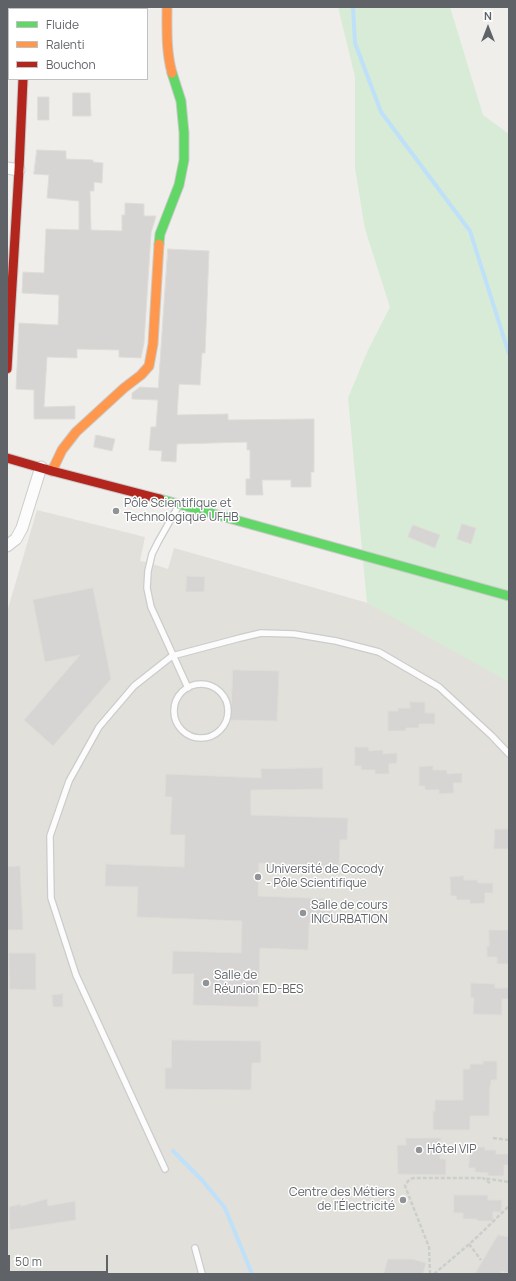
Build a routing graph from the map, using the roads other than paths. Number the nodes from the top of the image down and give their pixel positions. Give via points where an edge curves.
1 (167, 7) edge
2 (23, 80) edge
3 (7, 168) edge
4 (19, 170) junction
5 (7, 369) edge
6 (7, 458) edge
7 (46, 469) junction
8 (179, 504) junction
9 (7, 546) edge
10 (509, 596) edge
11 (172, 656) junction
12 (188, 688) junction
13 (509, 754) edge
14 (165, 1169) dead end
15 (195, 1248) dead end
16 (202, 1274) edge

1 - 7 street via 167,48 181,101 184,160 179,185 160,234 153,344 149,366 76,432
2 - 4 street
3 - 4 street
4 - 5 street
6 - 7 street
7 - 8 street
7 - 9 street via 22,528 16,539
8 - 10 street
8 - 11 lane via 152,554 147,588 151,607
11 - 12 lane
11 - 13 lane via 261,633 301,635 378,652 439,687
11 - 14 lane via 134,686 99,727 69,781 50,836 51,898 76,975
12 - 12 lane via 175,704 174,712 178,725 194,737 215,734 227,718 227,704 224,698 220,692 208,685 194,685
15 - 16 lane

